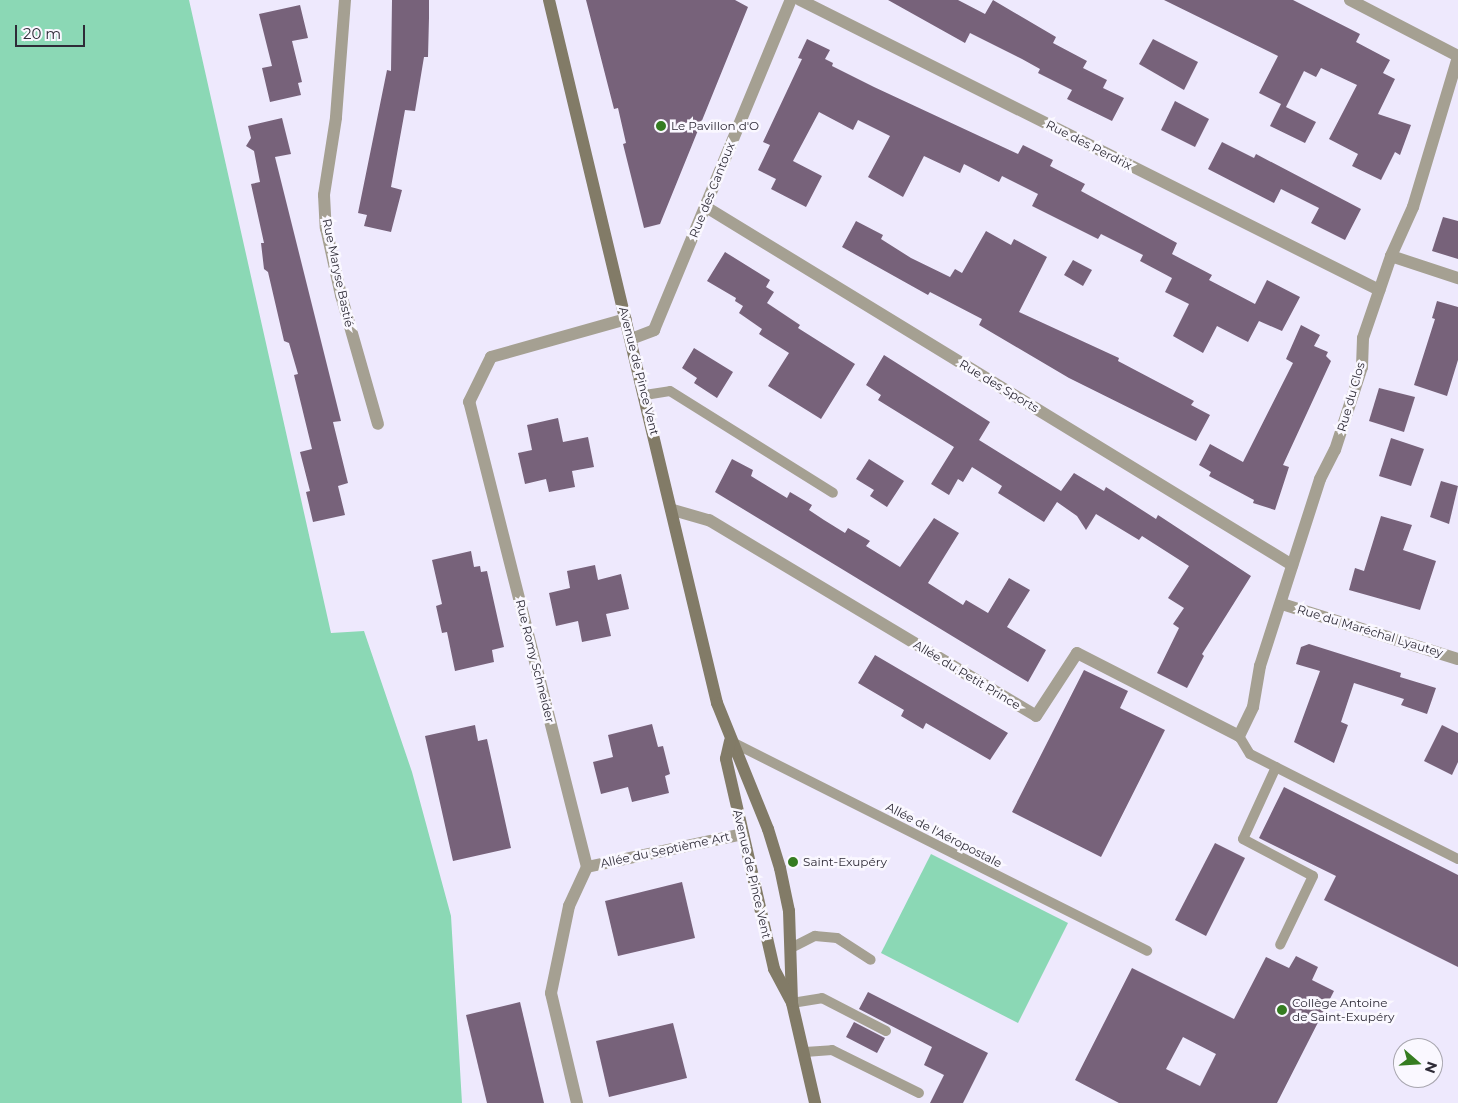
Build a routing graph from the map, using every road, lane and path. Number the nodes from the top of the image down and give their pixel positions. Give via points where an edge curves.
1 (345, 0) edge
2 (549, 0) edge
3 (791, 0) edge
4 (800, 0) edge
5 (1350, 0) edge
6 (1458, 57) edge
7 (706, 207) junction
8 (1391, 256) junction
9 (1458, 278) edge
10 (1379, 290) junction
11 (626, 319) junction
12 (631, 339) junction
13 (645, 395) junction
14 (378, 424) dead end
15 (833, 493) dead end
16 (673, 510) junction
17 (1292, 565) junction
18 (1282, 604) junction
19 (1458, 659) edge
20 (1239, 736) junction
21 (730, 741) junction
22 (1276, 767) junction
23 (743, 834) junction
24 (1458, 859) edge
25 (587, 867) junction
26 (1280, 944) dead end
27 (791, 948) junction
28 (1147, 951) dead end
29 (871, 960) dead end
30 (792, 1003) junction
31 (886, 1030) dead end
32 (805, 1052) junction
33 (919, 1093) dead end
34 (577, 1103) edge
35 (815, 1103) edge

1 - 14 street, Rue Maryse Bastié via 336,118 324,196 326,228 341,295
2 - 11 main road, Avenue de Pince Vent
3 - 7 street, Rue des Cantoux
4 - 10 street, Rue des Perdrix
5 - 6 street
6 - 8 street, Rue du Clos via 1414,206
7 - 12 street, Rue des Cantoux via 654,330
7 - 17 street, Rue des Sports
8 - 9 street
8 - 10 street, Rue du Clos
10 - 17 street, Rue du Clos via 1363,338 1359,376 1335,450 1320,478
11 - 12 main road, Avenue de Pince Vent
11 - 25 street, Rue Romy Schneider via 492,357 469,402
12 - 13 main road, Avenue de Pince Vent
13 - 15 lane via 670,391
13 - 16 main road, Avenue de Pince Vent
16 - 20 street, Allée du Petit Prince via 710,520 1036,716 1077,653
16 - 21 main road, Avenue de Pince Vent via 717,703
17 - 18 street, Rue du Clos
18 - 19 street, Rue du Maréchal Lyautey
18 - 20 street, Rue du Clos via 1260,666 1253,707
20 - 22 lane via 1250,754
21 - 23 main road, Avenue de Pince Vent via 726,759
21 - 27 main road, Avenue de Pince Vent via 745,768 780,868
21 - 28 lane, Allée de l'Aéropostale
22 - 24 lane
22 - 26 lane via 1243,839 1313,876
23 - 25 street, Allée du Septième Art
23 - 30 main road, Avenue de Pince Vent via 774,969
25 - 34 street via 569,906 551,993
27 - 29 lane via 815,936 837,938
27 - 30 main road, Avenue de Pince Vent
30 - 31 lane via 822,998
30 - 32 main road, Avenue de Pince Vent
32 - 33 lane via 832,1050
32 - 35 main road, Avenue de Pince Vent

